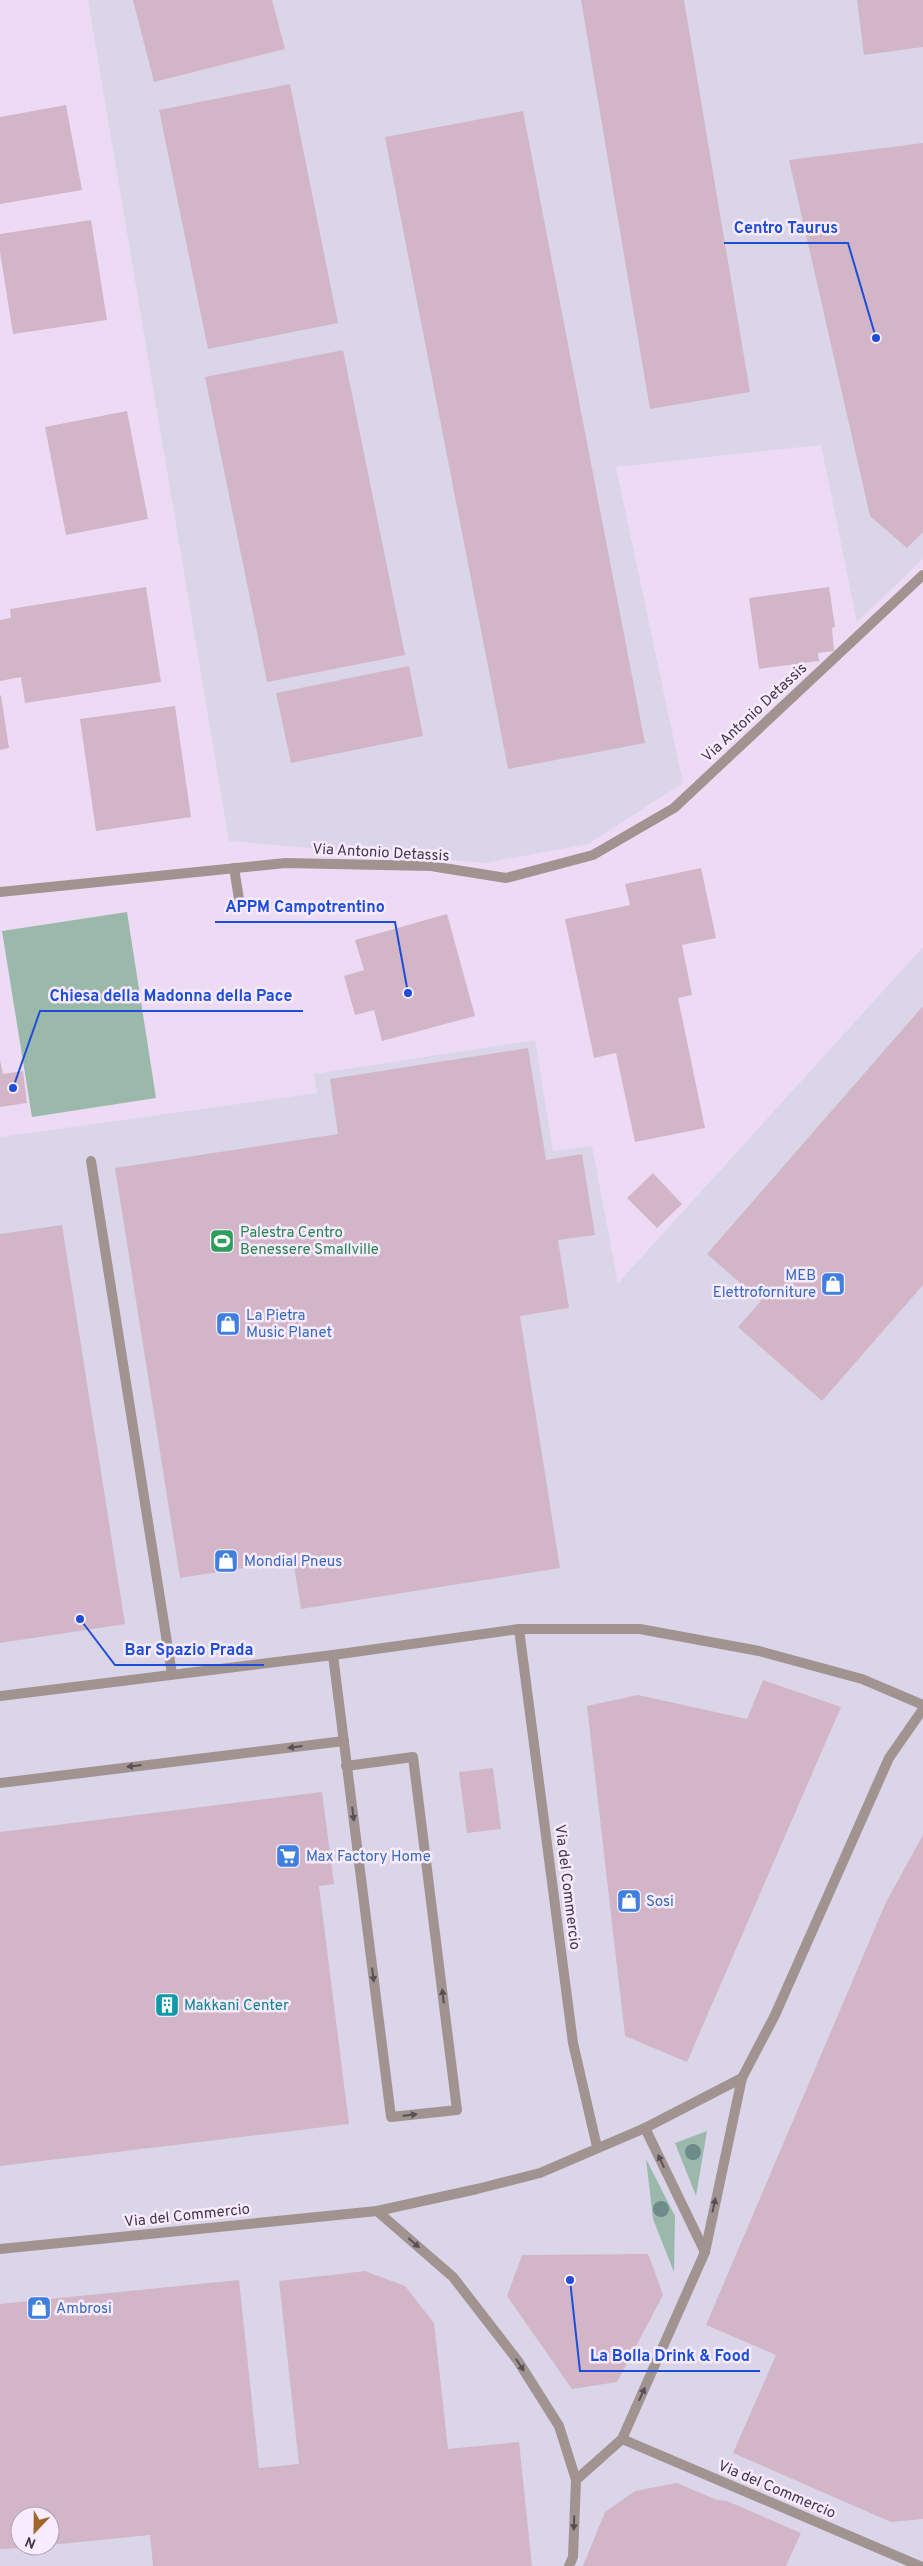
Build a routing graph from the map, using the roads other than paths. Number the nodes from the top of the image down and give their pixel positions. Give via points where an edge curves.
1 (923, 575) edge
2 (234, 868) junction
3 (0, 892) edge
4 (239, 899) dead end
5 (91, 1161) dead end
6 (519, 1628) junction
7 (333, 1655) junction
8 (172, 1674) junction
9 (0, 1696) edge
10 (923, 1707) edge
11 (344, 1740) junction
12 (346, 1766) junction
13 (0, 1783) edge
14 (742, 2078) junction
15 (645, 2128) junction
16 (597, 2148) junction
17 (377, 2211) junction
18 (0, 2249) edge
19 (704, 2252) junction
20 (622, 2439) junction
21 (576, 2480) junction
22 (569, 2566) edge
23 (920, 2566) edge

1 - 2 street, Via Antonio Detassis via 674,808 593,855 506,878 431,866 286,863
2 - 3 street, Via Antonio Detassis
2 - 4 street
5 - 8 street
6 - 7 street
6 - 10 street via 640,1630 759,1650 862,1679
6 - 16 street, Via del Commercio via 573,2043
7 - 8 street
7 - 11 street
8 - 9 street
10 - 14 street via 889,1758 775,2015
11 - 12 street
11 -> 13 street
12 -> 12 street via 391,2118 457,2110 412,1757
14 - 15 street, Via del Commercio
19 -> 14 street
15 - 16 street, Via del Commercio
19 -> 15 street
16 - 17 street, Via del Commercio via 540,2173
17 - 18 street, Via del Commercio
17 -> 21 street via 453,2277 518,2361 559,2426
20 -> 19 street
20 - 21 street
20 - 23 street, Via del Commercio
21 -> 22 street via 573,2557

